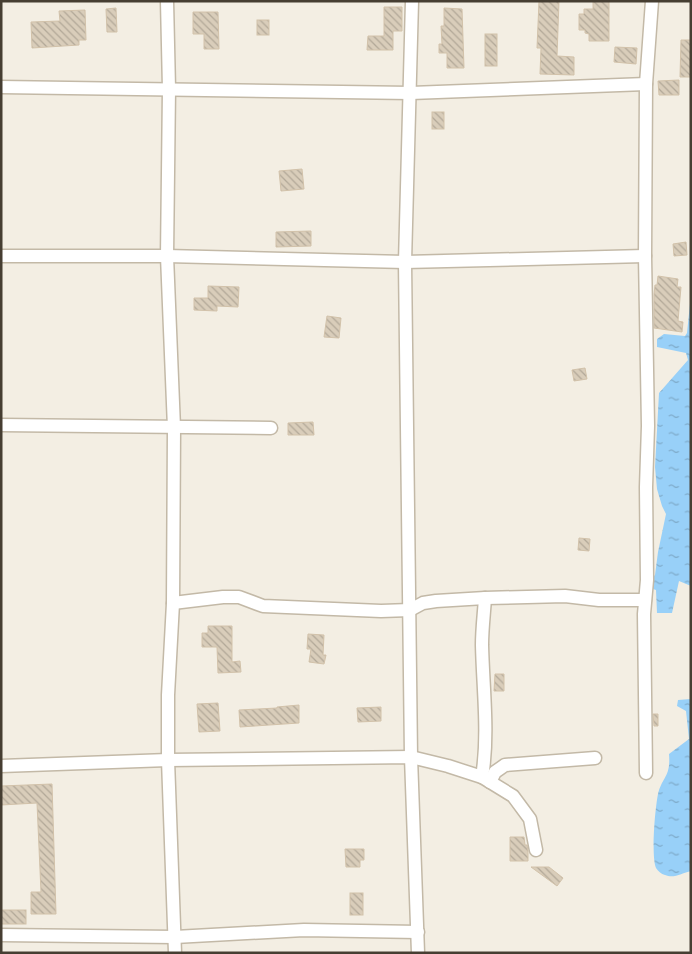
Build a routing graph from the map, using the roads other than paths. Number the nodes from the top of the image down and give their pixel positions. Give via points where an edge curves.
1 (167, 1) edge
2 (412, 1) edge
3 (652, 1) edge
4 (646, 84) junction
5 (1, 87) edge
6 (170, 89) junction
7 (411, 92) junction
8 (1, 256) edge
9 (167, 256) junction
10 (645, 256) junction
11 (406, 262) junction
12 (1, 425) edge
13 (174, 428) junction
14 (271, 428) dead end
15 (484, 598) junction
16 (645, 600) junction
17 (173, 603) junction
18 (410, 610) junction
19 (411, 758) junction
20 (595, 758) dead end
21 (168, 760) junction
22 (1, 766) edge
23 (646, 773) dead end
24 (486, 780) junction
25 (536, 850) dead end
26 (418, 932) junction
27 (1, 935) edge
28 (175, 937) junction
29 (175, 953) edge
30 (418, 953) edge

1 - 6 street
2 - 7 street
3 - 4 street
4 - 7 street
4 - 10 street
5 - 6 street
6 - 7 street
6 - 9 street
7 - 11 street
8 - 9 street
9 - 11 street
9 - 13 street
10 - 11 street
10 - 16 street via 648,426
11 - 18 street
12 - 13 street
13 - 14 street
13 - 17 street
15 - 16 street via 565,596
15 - 18 street via 423,603
15 - 24 street
16 - 23 street
17 - 18 street via 239,597 263,606
17 - 21 street
18 - 19 street
19 - 21 street
19 - 24 street via 448,766
19 - 26 street
20 - 24 street via 505,764
21 - 22 street
21 - 28 street
24 - 25 street via 513,796 530,819
26 - 28 street via 304,930
26 - 30 street
27 - 28 street
28 - 29 street

